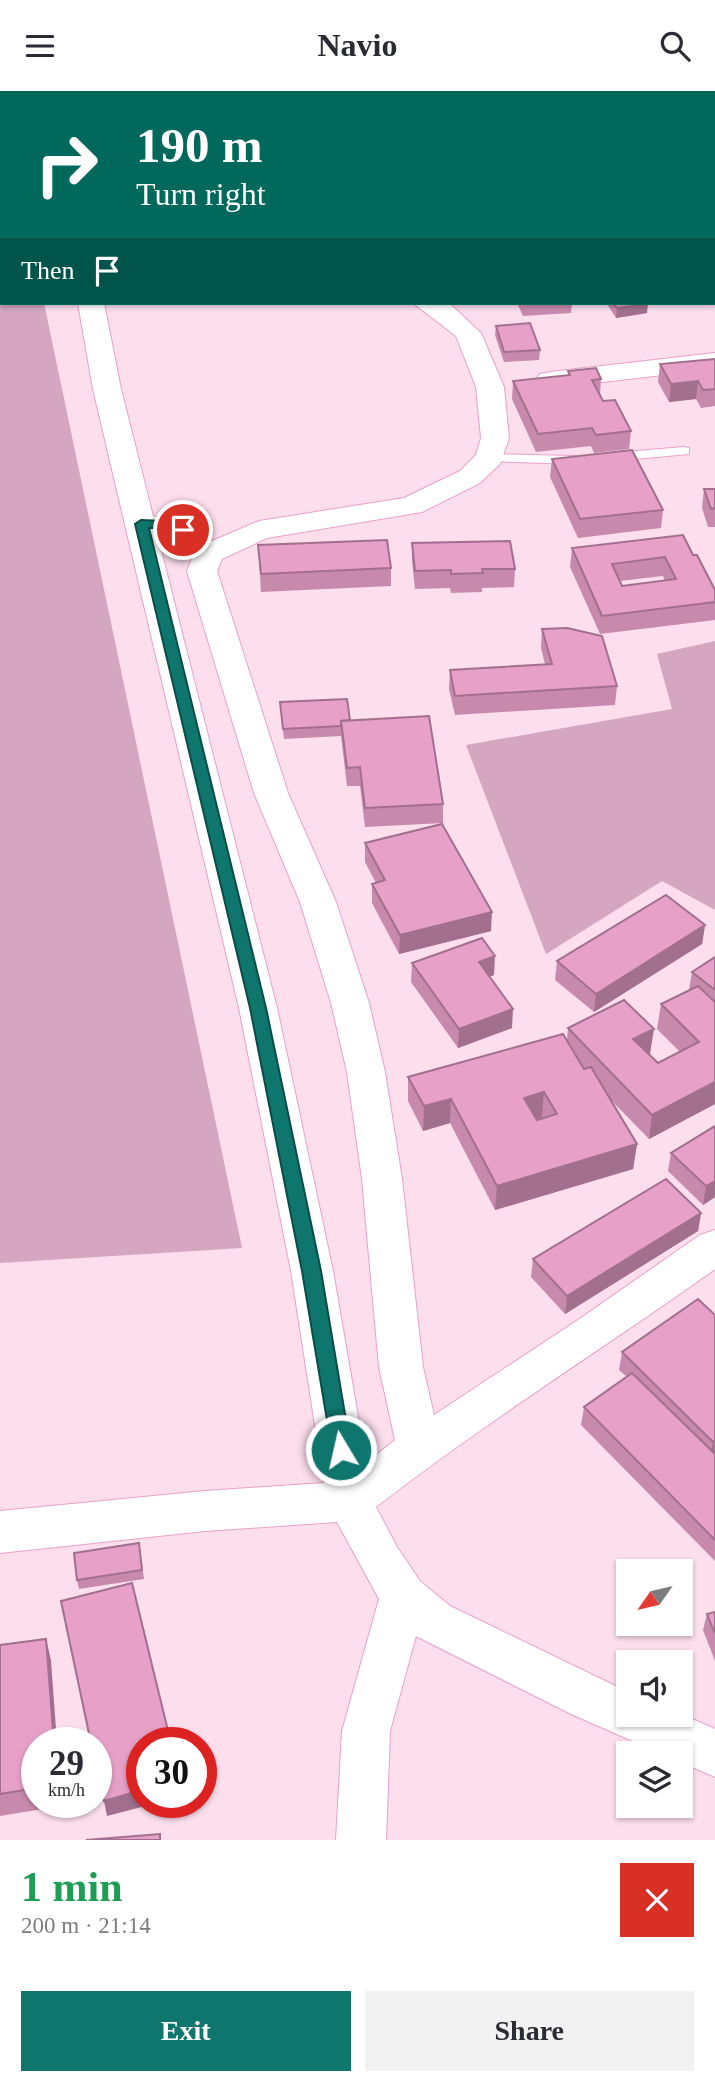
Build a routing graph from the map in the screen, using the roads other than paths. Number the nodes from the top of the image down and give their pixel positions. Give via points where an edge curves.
1 (91, 305) edge
2 (431, 305) edge
3 (715, 361) edge
4 (512, 384) junction
5 (684, 451) dead end
6 (490, 458) junction
7 (141, 524) junction
8 (209, 554) junction
9 (715, 1247) edge
10 (419, 1448) junction
11 (350, 1501) junction
12 (0, 1532) edge
13 (403, 1596) junction
14 (715, 1753) edge
15 (361, 1840) edge

1 - 7 street
2 - 4 street via 468,333
3 - 4 street
4 - 6 street
5 - 6 lane via 589,459
6 - 8 street via 470,477 412,506 259,530
7 - 8 street via 183,530
7 - 11 street via 258,1008 312,1271
8 - 10 street via 202,571 227,657 271,793 318,902 350,1003 382,1179 401,1367
9 - 10 street
10 - 11 street
11 - 12 street
11 - 13 street
13 - 14 street via 433,1621 468,1639
13 - 15 street via 366,1731

